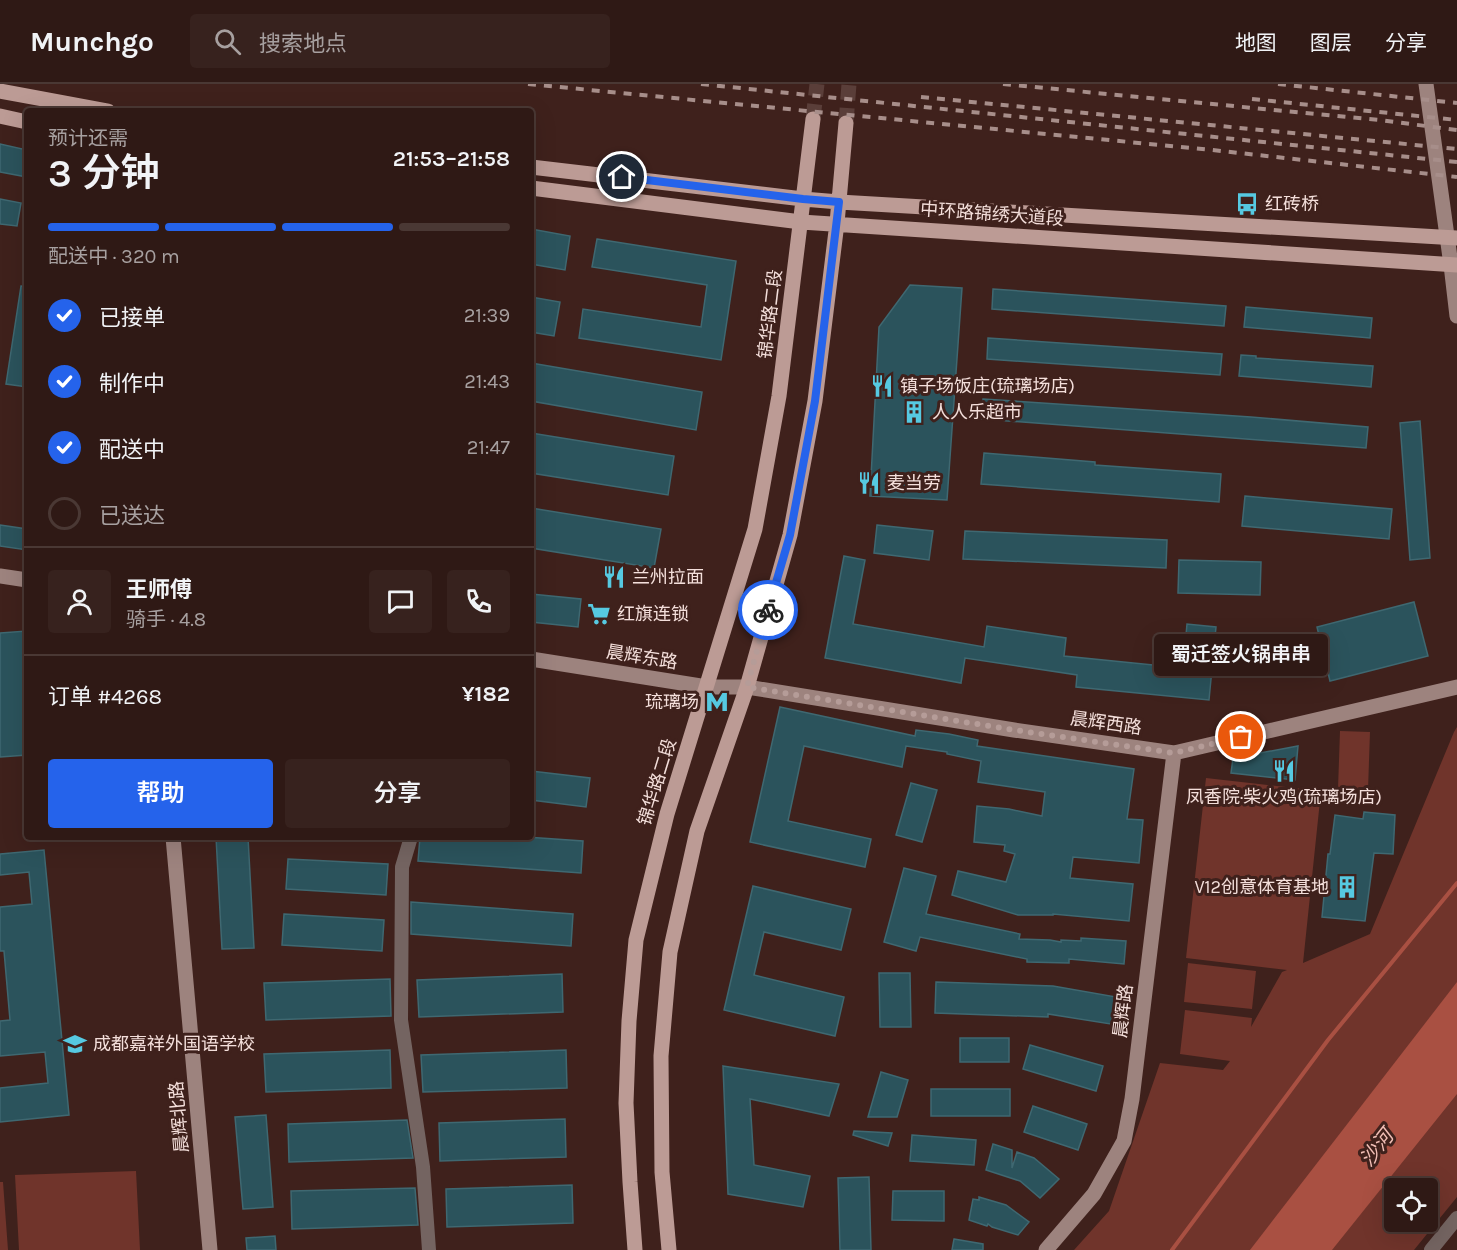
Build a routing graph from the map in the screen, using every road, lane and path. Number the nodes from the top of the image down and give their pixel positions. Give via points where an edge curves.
1 (1426, 84) edge
2 (0, 91) edge
3 (92, 108) edge
4 (0, 116) edge
5 (813, 119) tunnel mouth
6 (24, 121) edge
7 (846, 123) tunnel mouth
8 (534, 166) edge
9 (534, 188) edge
10 (803, 199) junction
11 (839, 202) junction
12 (801, 222) junction
13 (837, 223) junction
14 (1452, 238) edge
15 (1454, 265) edge
16 (1457, 316) edge
17 (0, 576) edge
18 (24, 580) edge
19 (534, 659) edge
20 (707, 687) junction
21 (747, 687) junction
22 (1457, 687) edge
23 (1174, 753) junction
24 (173, 840) edge
25 (410, 840) edge
26 (1457, 1218) edge
27 (210, 1250) edge
28 (429, 1250) edge
29 (635, 1250) edge
30 (669, 1250) edge
31 (1046, 1250) edge
32 (1431, 1250) edge

1 - 14 street
2 - 3 main road
4 - 6 main road
5 - 10 main road, 锦华路二段
7 - 11 main road
8 - 10 main road, 中环路锦绣大道段
9 - 12 main road, 中环路锦绣大道段
10 - 11 main road, 中环路锦绣大道段
10 - 12 main road, 锦华路二段
11 - 13 main road
11 - 14 main road, 中环路锦绣大道段
12 - 13 main road, 中环路锦绣大道段
12 - 20 main road, 锦华路二段 via 779,396 755,529
13 - 15 main road, 中环路锦绣大道段
13 - 21 main road via 815,401 790,535
14 - 15 street
15 - 16 street
17 - 18 street
19 - 20 street, 晨辉东路
20 - 21 street, 晨辉东路
20 - 29 main road, 锦华路二段 via 667,814 636,940 626,1103
21 - 23 street, 晨辉西路
21 - 30 main road via 697,831 670,952 661,1056 662,1172
22 - 23 street, 晨辉西路
23 - 31 street, 晨辉路 via 1124,1141 1094,1194
24 - 27 street, 晨辉北路
25 - 28 street via 402,867 401,1020 423,1167
26 - 32 street

